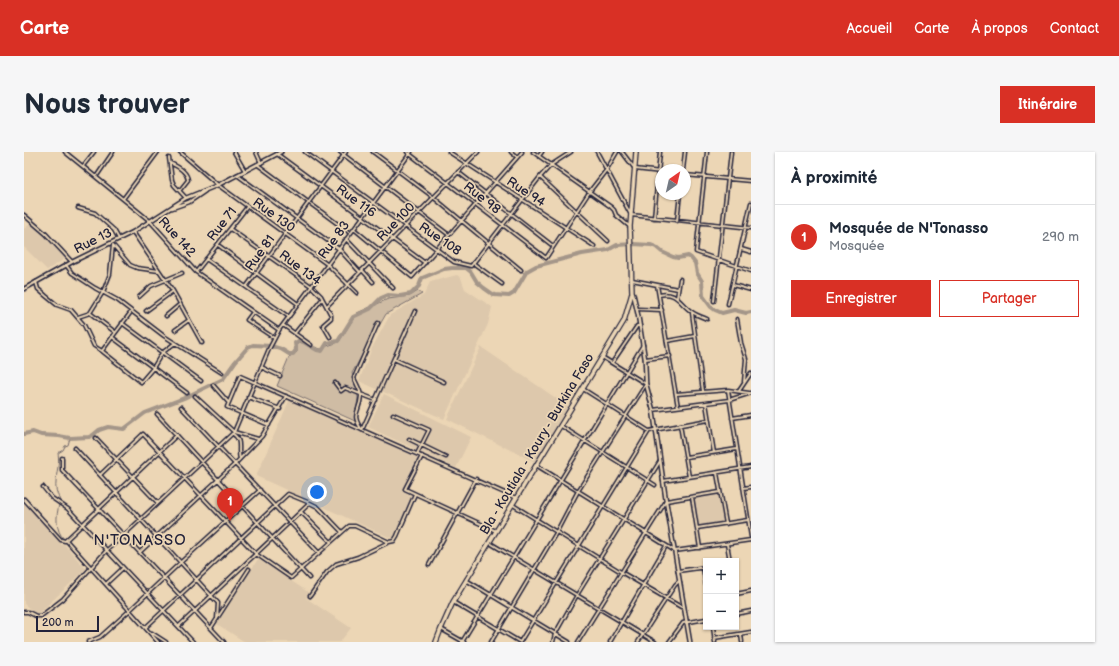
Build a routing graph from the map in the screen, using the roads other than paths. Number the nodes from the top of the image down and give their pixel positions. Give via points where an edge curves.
1 (65, 152) edge
2 (94, 152) edge
3 (113, 152) edge
4 (158, 152) edge
5 (180, 152) edge
6 (234, 152) edge
7 (256, 152) edge
8 (280, 152) edge
9 (305, 152) edge
10 (340, 152) edge
11 (346, 152) edge
12 (373, 152) edge
13 (449, 152) edge
14 (478, 152) edge
15 (511, 152) edge
16 (522, 152) edge
17 (533, 152) edge
18 (542, 152) edge
19 (571, 152) edge
20 (597, 152) edge
21 (617, 152) edge
22 (622, 152) edge
23 (636, 152) edge
24 (660, 152) edge
25 (685, 152) edge
26 (707, 152) edge
27 (731, 152) edge
28 (409, 153) edge
29 (277, 154) junction
30 (344, 155) junction
31 (539, 156) junction
32 (517, 157) junction
33 (169, 158) dead end
34 (170, 163) junction
35 (260, 164) junction
36 (467, 164) junction
37 (660, 164) edge
38 (684, 164) edge
39 (551, 165) junction
40 (83, 166) junction
41 (635, 169) junction
42 (397, 170) junction
43 (607, 170) junction
44 (245, 171) junction
45 (655, 171) edge
46 (332, 172) junction
47 (458, 172) junction
48 (237, 175) junction
49 (691, 175) edge
50 (705, 176) junction
51 (96, 177) junction
52 (540, 177) junction
53 (729, 179) junction
54 (751, 180) edge
55 (448, 182) junction
56 (495, 182) junction
57 (218, 185) junction
58 (385, 186) junction
59 (320, 187) junction
60 (208, 189) junction
61 (180, 190) junction
62 (590, 191) junction
63 (486, 193) junction
64 (433, 197) junction
65 (186, 198) junction
66 (123, 199) junction
67 (522, 200) junction
68 (656, 200) edge
69 (679, 200) edge
70 (309, 202) junction
71 (373, 202) junction
72 (751, 203) edge
73 (476, 204) junction
74 (247, 207) junction
75 (78, 208) dead end
76 (170, 209) junction
77 (419, 212) junction
78 (577, 212) junction
79 (512, 213) junction
80 (24, 215) edge
81 (631, 215) junction
82 (362, 217) junction
83 (297, 218) junction
84 (654, 218) junction
85 (462, 220) junction
86 (150, 221) junction
87 (677, 221) junction
88 (700, 223) junction
89 (503, 225) junction
90 (405, 226) junction
91 (630, 226) junction
92 (724, 226) junction
93 (566, 228) junction
94 (745, 228) junction
95 (751, 228) edge
96 (230, 229) junction
97 (354, 229) junction
98 (133, 232) junction
99 (350, 233) junction
100 (285, 235) junction
101 (449, 235) junction
102 (119, 238) junction
103 (346, 239) junction
104 (392, 239) junction
105 (608, 240) dead end
106 (489, 243) junction
107 (112, 244) junction
108 (218, 245) junction
109 (554, 246) junction
110 (594, 246) dead end
111 (339, 249) junction
112 (437, 249) junction
113 (740, 249) junction
114 (380, 251) junction
115 (751, 252) edge
116 (269, 257) junction
117 (206, 259) junction
118 (719, 260) junction
119 (72, 262) junction
120 (369, 263) junction
121 (425, 263) junction
122 (473, 263) junction
123 (66, 265) junction
124 (328, 265) junction
125 (736, 266) junction
126 (521, 270) dead end
127 (160, 271) junction
128 (361, 271) junction
129 (751, 271) edge
130 (196, 272) junction
131 (182, 273) dead end
132 (257, 273) junction
133 (680, 279) dead end
134 (166, 280) junction
135 (632, 280) junction
136 (36, 282) junction
137 (373, 282) dead end
138 (348, 284) junction
139 (502, 284) dead end
140 (657, 284) junction
141 (733, 285) junction
142 (311, 286) junction
143 (246, 287) junction
144 (393, 288) dead end
145 (24, 289) edge
146 (678, 289) junction
147 (751, 290) edge
148 (172, 291) junction
149 (103, 292) junction
150 (356, 293) dead end
151 (632, 293) junction
152 (659, 295) junction
153 (139, 297) dead end
154 (676, 298) junction
155 (322, 299) junction
156 (714, 301) dead end
157 (298, 304) junction
158 (728, 304) dead end
159 (179, 305) junction
160 (327, 306) junction
161 (637, 309) junction
162 (662, 310) junction
163 (146, 311) dead end
164 (415, 311) dead end
165 (131, 312) junction
166 (253, 312) junction
167 (90, 313) junction
168 (692, 313) junction
169 (166, 316) dead end
170 (78, 317) junction
171 (289, 317) junction
172 (706, 319) dead end
173 (737, 319) dead end
174 (189, 320) junction
175 (122, 323) junction
176 (378, 323) dead end
177 (283, 325) junction
178 (640, 326) junction
179 (175, 330) dead end
180 (279, 330) junction
181 (115, 332) junction
182 (295, 333) junction
183 (112, 336) junction
184 (696, 336) junction
185 (330, 337) dead end
186 (274, 339) junction
187 (667, 341) junction
188 (175, 344) junction
189 (202, 344) dead end
190 (311, 345) dead end
191 (643, 345) junction
192 (102, 351) junction
193 (162, 352) junction
194 (670, 356) junction
195 (602, 357) junction
196 (394, 359) junction
197 (645, 359) junction
198 (612, 363) junction
199 (261, 367) junction
200 (153, 368) junction
201 (626, 372) junction
202 (222, 373) dead end
203 (751, 373) edge
204 (280, 376) dead end
205 (201, 380) dead end
206 (254, 382) junction
207 (444, 382) dead end
208 (744, 382) junction
209 (335, 383) dead end
210 (646, 384) junction
211 (213, 385) dead end
212 (583, 389) junction
213 (728, 390) junction
214 (703, 391) junction
215 (739, 391) junction
216 (187, 393) dead end
217 (751, 393) edge
218 (676, 394) junction
219 (361, 395) junction
220 (195, 396) dead end
221 (286, 396) junction
222 (248, 397) junction
223 (376, 400) junction
224 (729, 400) junction
225 (228, 402) junction
226 (706, 403) junction
227 (606, 404) junction
228 (678, 407) junction
229 (181, 408) dead end
230 (280, 409) junction
231 (653, 410) junction
232 (242, 413) junction
233 (157, 414) dead end
234 (393, 414) dead end
235 (751, 415) edge
236 (626, 417) junction
237 (732, 418) junction
238 (708, 420) junction
239 (269, 425) junction
240 (680, 425) junction
241 (560, 426) junction
242 (362, 430) junction
243 (655, 430) junction
244 (649, 431) junction
245 (233, 433) junction
246 (177, 435) junction
247 (96, 438) dead end
248 (259, 439) junction
249 (409, 440) dead end
250 (584, 441) junction
251 (421, 446) junction
252 (219, 447) junction
253 (75, 448) dead end
254 (737, 449) junction
255 (160, 452) junction
256 (602, 453) junction
257 (714, 453) junction
258 (418, 454) junction
259 (422, 456) junction
260 (446, 457) dead end
261 (686, 457) junction
262 (62, 458) dead end
263 (117, 459) junction
264 (240, 459) junction
265 (660, 460) junction
266 (202, 462) junction
267 (235, 464) junction
268 (536, 465) junction
269 (626, 467) junction
270 (751, 467) edge
271 (740, 469) junction
272 (717, 472) junction
273 (100, 475) junction
274 (133, 477) junction
275 (689, 477) junction
276 (185, 478) junction
277 (218, 479) junction
278 (476, 480) junction
279 (560, 480) junction
280 (648, 481) junction
281 (663, 481) junction
282 (655, 485) dead end
283 (751, 486) edge
284 (43, 487) dead end
285 (743, 488) junction
286 (260, 490) junction
287 (578, 491) junction
288 (116, 492) junction
289 (720, 492) junction
290 (415, 494) junction
291 (201, 495) junction
292 (692, 497) junction
293 (516, 498) junction
294 (24, 499) edge
295 (666, 501) junction
296 (158, 503) junction
297 (310, 503) junction
298 (512, 504) junction
299 (243, 506) junction
300 (275, 506) junction
301 (602, 506) junction
302 (99, 509) junction
303 (301, 512) junction
304 (458, 514) junction
305 (141, 519) junction
306 (536, 520) junction
307 (624, 520) junction
308 (748, 520) junction
309 (226, 522) junction
310 (258, 522) junction
311 (290, 522) junction
312 (83, 524) junction
313 (726, 524) junction
314 (697, 528) junction
315 (496, 531) junction
316 (342, 532) junction
317 (556, 533) junction
318 (646, 533) junction
319 (124, 535) junction
320 (157, 536) junction
321 (241, 538) junction
322 (272, 538) junction
323 (751, 538) edge
324 (66, 540) junction
325 (389, 542) junction
326 (489, 542) junction
327 (331, 543) junction
328 (727, 544) junction
329 (578, 546) junction
330 (666, 546) junction
331 (700, 548) junction
332 (107, 550) junction
333 (140, 552) junction
334 (675, 552) junction
335 (319, 553) junction
336 (256, 554) junction
337 (514, 556) junction
338 (729, 558) edge
339 (600, 559) junction
340 (181, 562) junction
341 (429, 565) dead end
342 (92, 567) junction
343 (703, 567) edge
344 (124, 568) junction
345 (249, 569) dead end
346 (302, 569) junction
347 (535, 569) junction
348 (678, 571) junction
349 (620, 572) junction
350 (164, 578) junction
351 (310, 578) dead end
352 (197, 579) junction
353 (466, 580) junction
354 (679, 581) junction
355 (556, 582) junction
356 (106, 583) junction
357 (643, 586) junction
358 (751, 591) edge
359 (739, 593) edge
360 (148, 594) junction
361 (180, 595) junction
362 (211, 595) junction
363 (490, 595) junction
364 (577, 595) junction
365 (310, 596) dead end
366 (666, 599) junction
367 (453, 602) junction
368 (684, 607) junction
369 (24, 608) edge
370 (512, 608) junction
371 (599, 608) junction
372 (130, 610) junction
373 (163, 610) junction
374 (24, 612) edge
375 (28, 612) junction
376 (195, 612) junction
377 (751, 612) edge
378 (739, 614) edge
379 (477, 616) junction
380 (217, 619) junction
381 (703, 619) edge
382 (533, 620) junction
383 (622, 622) junction
384 (687, 622) junction
385 (179, 626) junction
386 (146, 627) junction
387 (211, 628) junction
388 (441, 629) junction
389 (498, 629) junction
390 (713, 630) edge
391 (751, 632) edge
392 (151, 633) junction
393 (555, 634) junction
394 (643, 634) junction
395 (741, 634) junction
396 (714, 638) junction
397 (88, 642) edge
398 (158, 642) edge
399 (166, 642) edge
400 (193, 642) edge
401 (224, 642) edge
402 (436, 642) edge
403 (462, 642) edge
404 (491, 642) edge
405 (520, 642) edge
406 (553, 642) edge
407 (569, 642) edge
408 (578, 642) edge
409 (610, 642) edge
410 (638, 642) edge
411 (655, 642) edge
412 (669, 642) edge
413 (690, 642) edge
414 (715, 642) edge
415 (742, 642) edge

1 - 40 street, Rue 142
2 - 40 street
3 - 51 street
4 - 66 street
5 - 57 street, Rue 130
6 - 44 street
7 - 35 street
8 - 29 street, Rue 13
9 - 46 street, Rue 108
10 - 30 street
11 - 30 street, Rue 81
12 - 42 street
13 - 36 street, Rue 94
14 - 36 street, Rue 100
15 - 32 street
16 - 32 street
17 - 31 street
18 - 31 street
19 - 39 street
20 - 43 street
21 - 43 street
22 - 41 street
23 - 41 main road, Bla - Koutiala - Koury - Burkina Faso
24 - 37 street
25 - 38 street
26 - 50 street
27 - 53 street
28 - 42 street, Rue 83
28 - 55 street, Rue 98
29 - 35 street, Rue 13
29 - 59 street, Rue 116
30 - 46 street, Rue 81
30 - 58 street
31 - 39 street
32 - 56 street
33 - 34 street
34 - 61 street via 172,180
34 - 61 street via 188,176
35 - 44 street, Rue 13
35 - 70 street
36 - 47 street, Rue 100
36 - 56 street, Rue 94
39 - 52 street
39 - 62 street
40 - 51 street, Rue 142
41 - 45 street
41 - 81 main road, Bla - Koutiala - Koury - Burkina Faso
42 - 58 street, Rue 83
42 - 64 street
43 - 62 street
43 - 81 street
44 - 48 street, Rue 13
46 - 59 street, Rue 81
46 - 71 street, Rue 108
47 - 55 street, Rue 100
47 - 63 street
48 - 57 street, Rue 13
48 - 83 street
49 - 50 street
50 - 53 street
50 - 88 street
51 - 66 street, Rue 142
52 - 67 street
52 - 78 street
53 - 54 street
53 - 92 street
55 - 64 street, Rue 100
55 - 73 street, Rue 98
56 - 63 street
56 - 67 street, Rue 94
57 - 60 street, Rue 13
57 - 74 street, Rue 130
58 - 71 street, Rue 83
58 - 77 street
59 - 70 street, Rue 81
59 - 82 street, Rue 116
60 - 65 street, Rue 13
60 - 76 street, Rue 13 via 190,202
61 - 65 street
62 - 78 street
62 - 91 street
63 - 73 street
63 - 79 street
64 - 77 street, Rue 100
64 - 85 street
65 - 76 street, Rue 13
66 - 86 street, Rue 142
67 - 79 street
67 - 93 street, Rue 94
68 - 84 street
69 - 87 street
70 - 83 street, Rue 81
70 - 99 street
71 - 82 street, Rue 83
71 - 90 street, Rue 108
72 - 94 street
73 - 85 street
73 - 89 street, Rue 98
74 - 96 street, Rue 71
74 - 100 street, Rue 130
75 - 102 street via 95,213
76 - 86 street, Rue 13
77 - 90 street, Rue 100
77 - 101 street
78 - 93 street
78 - 105 street
79 - 89 street
79 - 109 street
80 - 119 street
81 - 84 street
81 - 91 main road, Bla - Koutiala - Koury - Burkina Faso
82 - 97 street, Rue 83
82 - 104 street, Rue 116
83 - 100 street, Rue 81
83 - 111 street
84 - 87 street
85 - 101 street
85 - 106 street
86 - 98 street, Rue 13
86 - 130 street, Rue 142
87 - 88 street
88 - 92 street
88 - 118 street via 696,252
89 - 106 street
89 - 109 street, Rue 98 via 546,258
90 - 104 street, Rue 100
90 - 112 street, Rue 108
91 - 135 main road, Bla - Koutiala - Koury - Burkina Faso
92 - 94 street
92 - 118 street
93 - 109 street
93 - 110 street, Rue 94
94 - 95 street
94 - 113 street
96 - 108 street, Rue 71
96 - 116 street, Rue 134
97 - 99 street, Rue 83
97 - 114 street
98 - 102 street, Rue 13
98 - 127 street
99 - 103 street, Rue 83
100 - 116 street, Rue 81
100 - 124 street, Rue 130
101 - 112 street
102 - 107 street, Rue 13
103 - 111 street, Rue 83
103 - 120 street
104 - 114 street, Rue 100
104 - 121 street, Rue 116
106 - 122 street
106 - 126 street
107 - 119 street, Rue 13
107 - 127 street via 130,265
107 - 149 street via 110,274
108 - 117 street, Rue 71
108 - 132 street
111 - 124 street, Rue 83
111 - 128 street
112 - 121 street
112 - 122 street, Rue 108 via 454,262 471,266
113 - 115 street
113 - 125 street
114 - 120 street, Rue 100
114 - 121 street via 412,277
116 - 132 street, Rue 81
116 - 142 street, Rue 134
117 - 130 street, Rue 71
117 - 143 street
118 - 125 street
118 - 156 street
119 - 123 street, Rue 13
120 - 128 street, Rue 100
120 - 144 street
122 - 139 street
123 - 136 street, Rue 13
123 - 149 street via 72,273
124 - 138 street, Rue 130
124 - 142 street, Rue 83
125 - 129 street
125 - 141 street
127 - 134 street
128 - 137 street
128 - 138 street, Rue 100
130 - 166 street, Rue 142
131 - 134 street
132 - 143 street, Rue 81
132 - 157 street
133 - 146 street
134 - 148 street
134 - 153 street via 151,286
135 - 140 street
135 - 151 main road, Bla - Koutiala - Koury - Burkina Faso
136 - 145 street, Rue 13
136 - 170 street via 38,289 46,296 71,310
138 - 150 street, Rue 130
138 - 160 street, Rue 100
140 - 146 street
140 - 152 street
141 - 147 street
141 - 158 street
142 - 155 street, Rue 134
142 - 157 street, Rue 83
143 - 171 street
146 - 154 street
148 - 159 street
148 - 163 street
149 - 165 street
149 - 167 street
151 - 161 street
151 - 195 main road, Bla - Koutiala - Koury - Burkina Faso via 624,321
152 - 154 street via 666,293
152 - 162 street
154 - 168 street
155 - 160 street, Rue 134
155 - 182 street
157 - 171 street, Rue 83
159 - 169 street
159 - 174 street
160 - 185 street, Rue 134 via 331,318 323,325
161 - 162 street
161 - 178 street
162 - 187 street
164 - 196 street
165 - 175 street
165 - 188 street
166 - 180 street, Rue 142
166 - 186 street via 247,320
167 - 170 street
167 - 181 street
168 - 172 street
168 - 184 street
170 - 192 street via 94,346
171 - 177 street, Rue 83
173 - 208 street via 746,359
174 - 179 street
174 - 189 street
175 - 181 street
175 - 193 street
176 - 219 street via 354,378
177 - 180 street, Rue 83
177 - 182 street
178 - 191 street
178 - 198 street via 637,326
180 - 186 street, Rue 83
181 - 183 street
182 - 190 street
183 - 192 street
183 - 200 street
184 - 187 street
184 - 214 street
186 - 199 street, Rue 83
187 - 194 street
188 - 193 street
188 - 202 street
191 - 197 street
191 - 201 street
192 - 200 street via 141,382
193 - 200 street
193 - 205 street
194 - 197 street
194 - 218 street
195 - 198 street
195 - 212 main road, Bla - Koutiala - Koury - Burkina Faso
196 - 207 street
196 - 223 street
197 - 210 street
198 - 201 street
199 - 204 street
199 - 206 street, Rue 83
200 - 216 street
201 - 210 street
201 - 227 street
203 - 208 street
206 - 221 street
206 - 222 street, Rue 83
206 - 225 street via 240,376
208 - 215 street
209 - 219 street via 341,391 345,388
210 - 231 street
210 - 236 street
211 - 225 street
212 - 227 street
212 - 241 main road, Bla - Koutiala - Koury - Burkina Faso
213 - 214 street
213 - 215 street
213 - 224 street
214 - 218 street
215 - 217 street
217 - 224 street
218 - 228 street
219 - 223 street
219 - 242 street via 356,421
220 - 245 street
221 - 230 street
221 - 242 street
222 - 230 street
222 - 232 street, Rue 83
223 - 242 street
224 - 226 street
224 - 237 street
225 - 232 street via 227,407
226 - 228 street
226 - 238 street
227 - 236 street
227 - 250 street
228 - 231 street
229 - 252 street
230 - 239 street
231 - 243 street
232 - 239 street
232 - 245 street, Rue 83
233 - 246 street
234 - 251 street via 428,430
235 - 237 street
236 - 244 street
236 - 256 street
237 - 254 street
238 - 240 street
238 - 257 street
239 - 248 street
240 - 243 street
240 - 261 street
241 - 250 street
241 - 268 main road, Bla - Koutiala - Koury - Burkina Faso
242 - 258 street
243 - 244 street
243 - 265 street
244 - 269 street
245 - 248 street
245 - 252 street
245 - 264 street via 238,440
246 - 255 street
246 - 266 street
247 - 263 street
248 - 264 street
249 - 251 street
250 - 256 street
250 - 279 street
251 - 258 street
251 - 260 street
252 - 266 street
252 - 267 street
253 - 273 street
254 - 257 street
254 - 271 street
255 - 263 street via 143,434
255 - 274 street
255 - 276 street
256 - 269 street
256 - 287 street
257 - 261 street
258 - 259 street
259 - 278 street
259 - 290 street via 405,489
261 - 275 street
262 - 302 street via 62,470
263 - 273 street
263 - 274 street
264 - 267 street
265 - 280 street
265 - 281 street
266 - 276 street
266 - 277 street
267 - 277 street
267 - 286 street
268 - 279 street
268 - 293 main road, Bla - Koutiala - Koury - Burkina Faso
269 - 280 street
269 - 301 street
270 - 271 street
271 - 272 street
271 - 285 street
272 - 275 street
272 - 289 street
273 - 288 street
274 - 288 street
274 - 296 street
275 - 281 street
276 - 291 street
276 - 296 street
277 - 291 street
277 - 299 street
278 - 293 street
278 - 304 street
279 - 287 street
279 - 306 street
280 - 282 street
280 - 307 street
281 - 295 street
283 - 285 street
284 - 312 street
285 - 308 street
286 - 299 street
286 - 300 street
287 - 301 street
287 - 317 street
288 - 302 street
288 - 305 street
289 - 292 street
289 - 313 street
290 - 304 street
290 - 325 street via 398,536
291 - 309 street
291 - 320 street
292 - 295 street
292 - 314 street
293 - 298 main road, Bla - Koutiala - Koury - Burkina Faso
294 - 324 street via 60,540
295 - 318 street
295 - 334 street
296 - 305 street
297 - 300 street via 288,494
297 - 303 street
297 - 316 street via 318,507
298 - 306 street
298 - 315 main road, Bla - Koutiala - Koury - Burkina Faso
299 - 309 street
299 - 310 street
300 - 310 street
300 - 311 street
301 - 307 street
301 - 329 street
302 - 312 street
302 - 319 street
303 - 311 street
303 - 327 street
304 - 315 street
304 - 341 street
305 - 319 street
305 - 320 street
306 - 317 street
306 - 337 street
307 - 318 street
307 - 339 street
308 - 313 street
308 - 323 street
309 - 321 street
309 - 340 street
310 - 321 street
310 - 322 street
311 - 322 street
311 - 335 street
312 - 324 street
312 - 332 street
313 - 314 street
314 - 331 street
315 - 326 main road, Bla - Koutiala - Koury - Burkina Faso
316 - 325 street via 349,526 355,526
316 - 327 street
317 - 329 street
317 - 347 street
318 - 330 street
318 - 349 street
319 - 332 street
319 - 333 street
320 - 333 street
320 - 340 street
321 - 336 street
321 - 352 street
322 - 336 street
322 - 346 street
323 - 328 street
324 - 342 street
325 - 365 street via 336,564
326 - 337 street
326 - 353 main road, Bla - Koutiala - Koury - Burkina Faso
327 - 335 street
328 - 331 street
328 - 338 street
329 - 339 street
329 - 355 street
330 - 334 street
330 - 357 street
331 - 334 street
332 - 342 street
332 - 344 street
333 - 350 street
334 - 348 street
335 - 346 street
336 - 346 street via 291,578
336 - 362 street
337 - 347 street
337 - 363 street
339 - 349 street
339 - 364 street
340 - 350 street
340 - 352 street
342 - 356 street
342 - 375 street via 63,600 41,616
343 - 348 street
344 - 356 street
344 - 360 street
345 - 380 street
346 - 351 street
347 - 355 street
347 - 370 street
348 - 354 street
349 - 357 street
349 - 371 street
350 - 360 street
350 - 361 street
352 - 361 street
352 - 362 street
353 - 363 street
353 - 367 main road, Bla - Koutiala - Koury - Burkina Faso
354 - 366 street
354 - 368 street
355 - 364 street
355 - 382 street
356 - 372 street
357 - 366 street
357 - 383 street
358 - 359 street
360 - 372 street
360 - 373 street
361 - 373 street
361 - 376 street
362 - 376 street
362 - 380 street via 218,603
363 - 370 street
363 - 379 street
364 - 371 street
364 - 393 street
366 - 368 street
366 - 394 street
367 - 379 street
367 - 388 main road, Bla - Koutiala - Koury - Burkina Faso
368 - 384 street
369 - 375 street
370 - 382 street
370 - 389 street
371 - 383 street
371 - 408 street
372 - 386 street
372 - 397 street via 100,637
373 - 385 street
373 - 386 street
374 - 375 street
376 - 385 street
376 - 387 street
377 - 378 street
379 - 389 street
379 - 403 street
380 - 387 street
381 - 384 street
382 - 393 street
382 - 405 street
383 - 394 street
383 - 409 street
384 - 412 street via 681,624
384 - 413 street
385 - 400 street
386 - 392 street
387 - 401 street
388 - 402 main road, Bla - Koutiala - Koury - Burkina Faso
388 - 403 street
389 - 404 street
389 - 405 street
390 - 396 street
391 - 395 street
392 - 398 street
392 - 399 street
393 - 406 street
393 - 407 street
394 - 410 street
394 - 411 street
395 - 396 street
395 - 415 street
396 - 414 street

